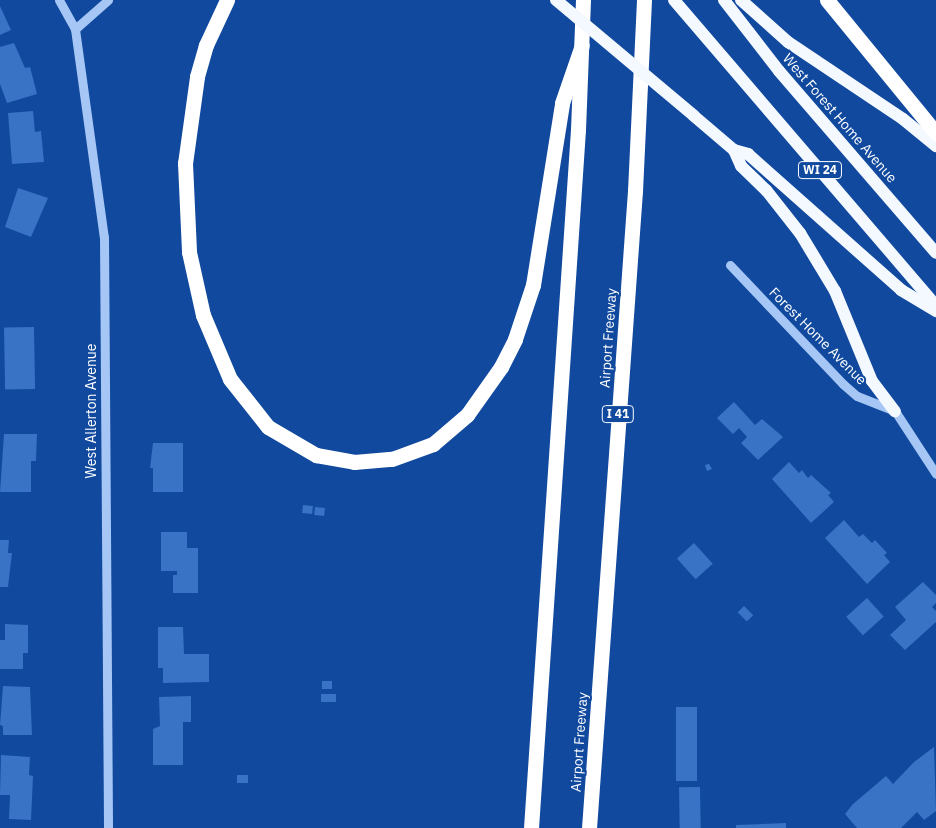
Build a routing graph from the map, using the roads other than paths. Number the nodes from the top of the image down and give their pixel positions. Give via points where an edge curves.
1 (59, 0) edge
2 (108, 0) edge
3 (227, 0) edge
4 (556, 0) edge
5 (583, 0) edge
6 (644, 0) edge
7 (674, 0) edge
8 (724, 0) edge
9 (740, 0) edge
10 (827, 0) edge
11 (75, 29) junction
12 (582, 45) junction
13 (936, 133) edge
14 (936, 146) edge
15 (734, 150) junction
16 (936, 253) edge
17 (730, 266) dead end
18 (936, 306) edge
19 (936, 311) edge
20 (895, 411) junction
21 (936, 474) edge
22 (108, 828) edge
23 (530, 828) edge
24 (589, 828) edge

1 - 11 street, West Allerton Avenue
2 - 11 street
3 - 12 highway via 206,45 197,77 185,163 189,252 203,315 230,379 268,427 316,455 345,461 392,460 433,444 467,415 501,367 515,340 533,285 562,103
4 - 15 main road, bridge
5 - 12 highway
6 - 24 highway, Airport Freeway / I 41 via 634,201
7 - 18 main road, WI 24
8 - 16 main road, West Forest Home Avenue / WI 24 via 779,71
9 - 14 main road via 788,42 903,119
10 - 13 highway
11 - 22 street, West Allerton Avenue via 104,238
12 - 23 highway
15 - 19 main road via 748,154 901,290
15 - 20 main road via 741,166 766,190 800,233 835,291 872,381
17 - 20 street, Forest Home Avenue via 843,384 857,396
20 - 21 street

